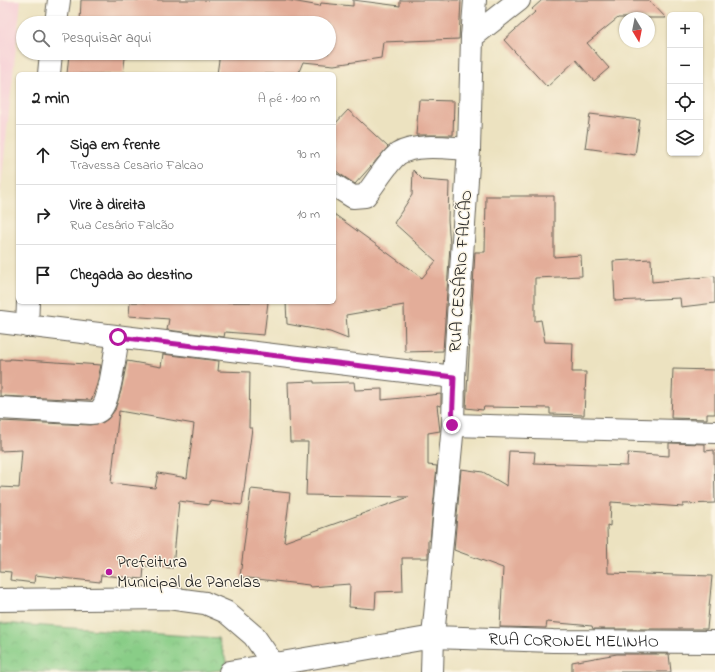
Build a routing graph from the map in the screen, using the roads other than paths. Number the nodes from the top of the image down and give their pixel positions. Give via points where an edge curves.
1 (59, 0) edge
2 (475, 0) edge
3 (519, 0) edge
4 (57, 16) edge
5 (472, 37) junction
6 (50, 60) edge
7 (48, 72) edge
8 (469, 149) junction
9 (336, 185) edge
10 (28, 304) edge
11 (0, 322) edge
12 (27, 326) junction
13 (118, 337) junction
14 (454, 377) junction
15 (0, 408) edge
16 (452, 425) junction
17 (715, 432) edge
18 (0, 600) edge
19 (433, 637) junction
20 (715, 642) edge
21 (274, 665) junction
22 (230, 672) edge
23 (432, 672) edge

1 - 4 street
2 - 5 street, RUA CESÁRIO FALCÃO
3 - 5 street
5 - 8 street, RUA CESÁRIO FALCÃO
6 - 7 street
8 - 9 street via 413,148 398,154 386,166 365,196 353,197
8 - 14 street, RUA CESÁRIO FALCÃO
10 - 12 street
11 - 12 street
12 - 13 street
13 - 14 street
13 - 15 street via 108,392 100,411 91,414
14 - 16 street, RUA CESÁRIO FALCÃO
16 - 17 street
16 - 19 street, RUA CESÁRIO FALCÃO
18 - 21 street via 168,598 205,603 226,612 254,636
19 - 20 street, RUA CORONEL MELINHO
19 - 21 street, RUA CORONEL MELINHO
19 - 23 street, RUA CESÁRIO FALCÃO
21 - 22 street, RUA CORONEL MELINHO

